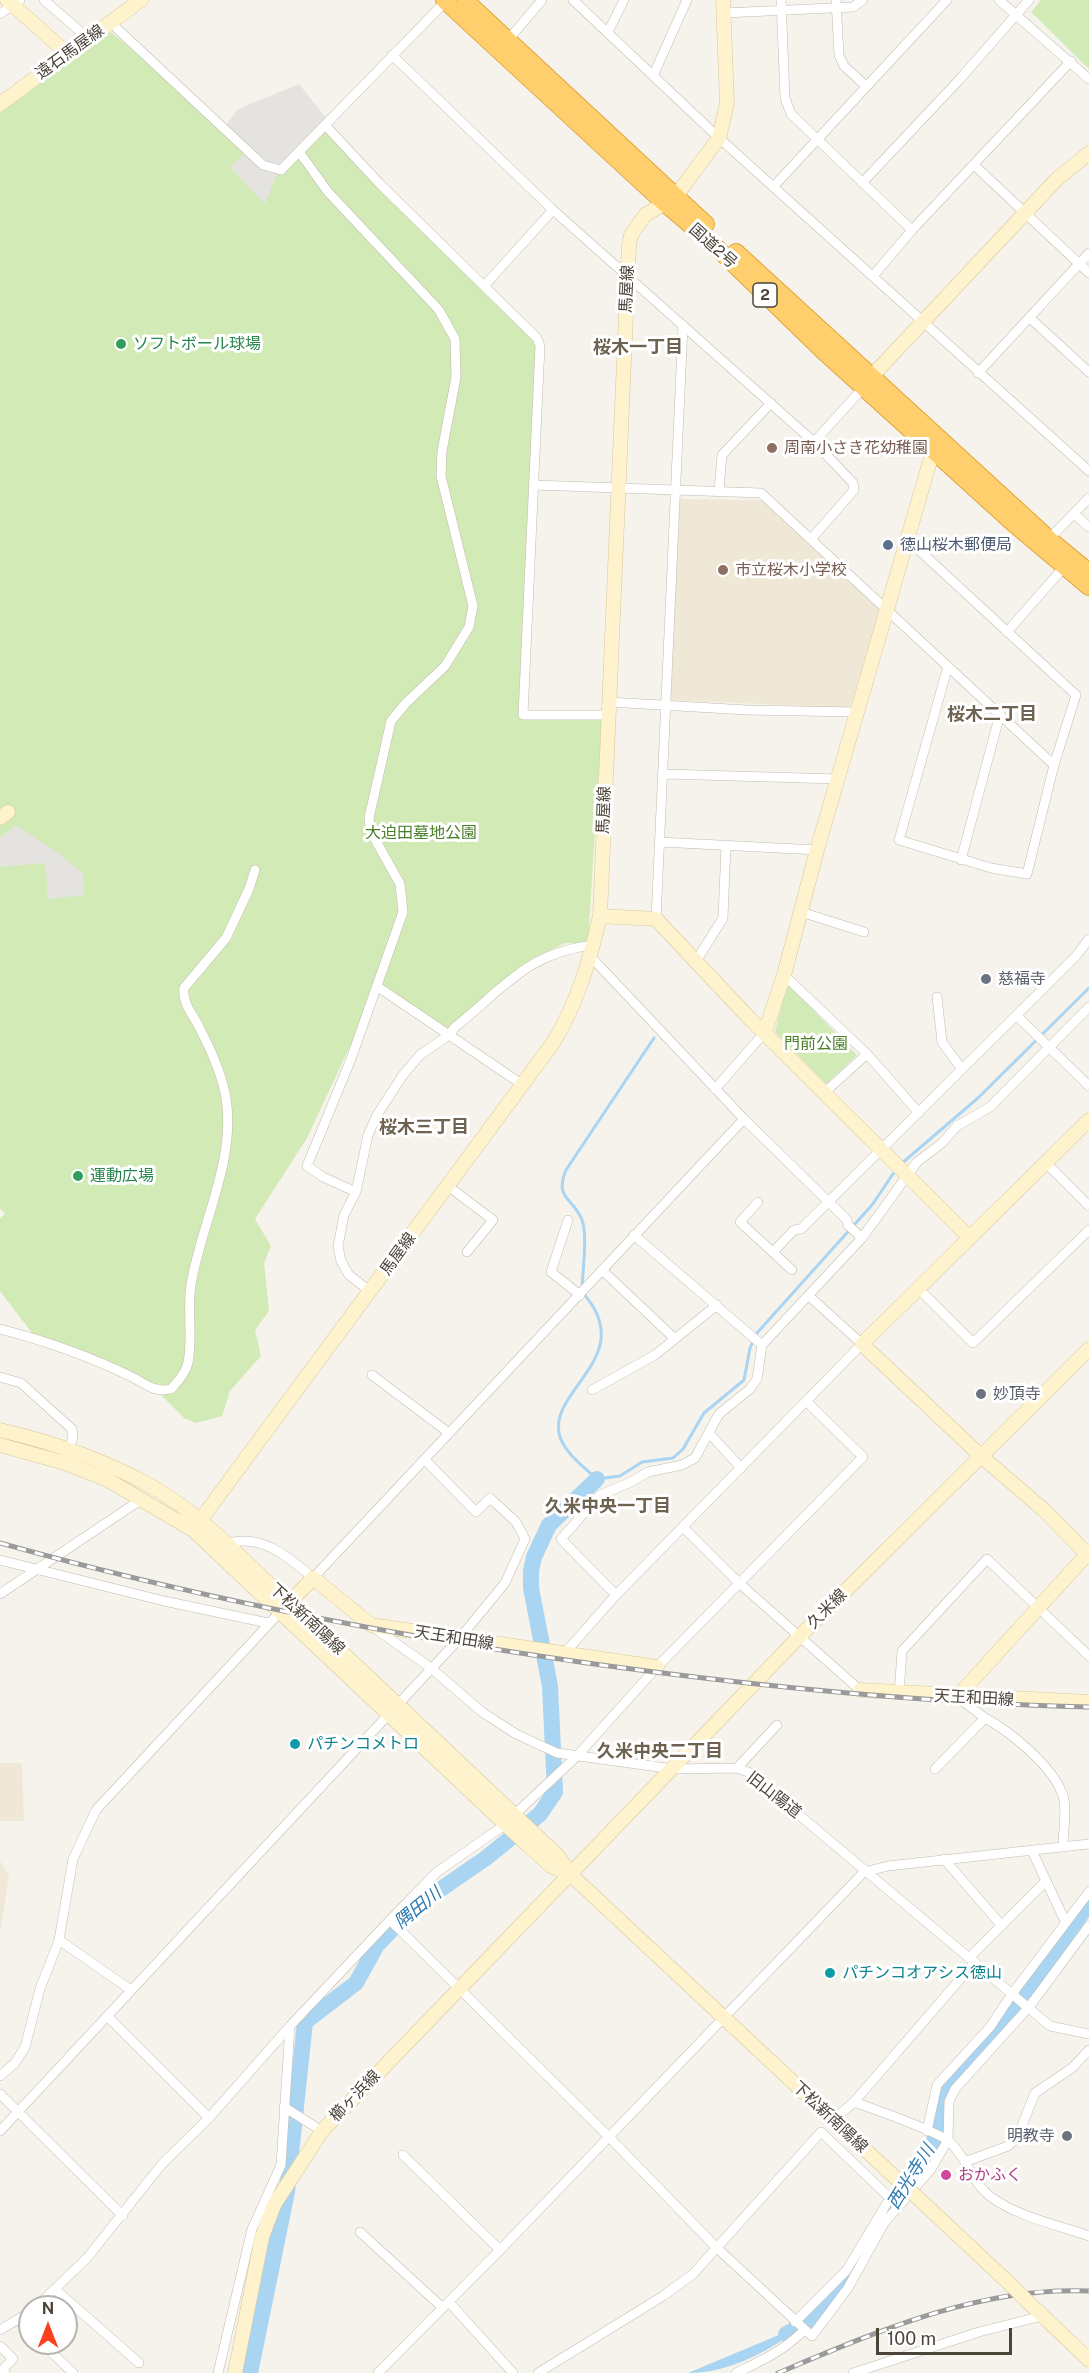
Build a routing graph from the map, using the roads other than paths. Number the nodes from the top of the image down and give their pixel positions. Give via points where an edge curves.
1 (44, 0) edge
2 (141, 0) edge
3 (465, 0) edge
4 (542, 0) edge
5 (573, 0) edge
6 (624, 0) edge
7 (687, 0) edge
8 (863, 0) edge
9 (947, 0) edge
10 (999, 0) edge
11 (1029, 0) edge
12 (445, 1) edge
13 (13, 2) edge
14 (836, 4) edge
15 (781, 5) edge
16 (724, 6) edge
17 (0, 14) edge
18 (1015, 15) junction
19 (111, 23) junction
20 (608, 32) junction
21 (89, 39) junction
22 (509, 39) junction
23 (68, 54) junction
24 (392, 55) junction
25 (1071, 62) junction
26 (653, 76) junction
27 (1089, 78) edge
28 (866, 86) junction
29 (0, 104) edge
30 (326, 126) junction
31 (719, 138) junction
32 (818, 138) junction
33 (300, 153) junction
34 (1089, 153) edge
35 (974, 165) junction
36 (862, 183) junction
37 (774, 186) junction
38 (669, 199) junction
39 (553, 210) junction
40 (1026, 212) junction
41 (912, 230) junction
42 (1089, 253) edge
43 (1079, 264) junction
44 (1089, 273) edge
45 (628, 275) junction
46 (873, 276) junction
47 (484, 286) junction
48 (1030, 318) junction
49 (923, 321) junction
50 (683, 325) junction
51 (978, 372) junction
52 (1089, 372) edge
53 (869, 381) junction
54 (771, 403) junction
55 (814, 442) junction
56 (933, 451) junction
57 (1089, 471) edge
58 (534, 485) junction
59 (617, 488) junction
60 (674, 489) junction
61 (719, 490) junction
62 (1089, 498) edge
63 (1074, 514) junction
64 (1089, 527) edge
65 (812, 538) junction
66 (1049, 539) junction
67 (908, 540) junction
68 (1079, 570) edge
69 (1089, 587) edge
70 (1089, 597) edge
71 (887, 612) junction
72 (1007, 632) junction
73 (948, 666) junction
74 (666, 705) junction
75 (608, 709) junction
76 (856, 712) junction
77 (1000, 714) junction
78 (1054, 765) junction
79 (664, 774) junction
80 (838, 779) junction
81 (660, 842) junction
82 (726, 845) junction
83 (817, 849) junction
84 (961, 860) junction
85 (255, 870) dead end
86 (801, 912) junction
87 (600, 916) junction
88 (656, 920) junction
89 (864, 932) dead end
90 (1089, 939) edge
91 (592, 951) junction
92 (695, 963) junction
93 (784, 975) junction
94 (378, 987) junction
95 (937, 997) dead end
96 (1089, 1007) edge
97 (1017, 1016) junction
98 (765, 1032) junction
99 (449, 1035) junction
100 (1050, 1046) junction
101 (867, 1054) junction
102 (961, 1068) junction
103 (523, 1084) junction
104 (1089, 1086) edge
105 (715, 1089) junction
106 (825, 1092) junction
107 (919, 1113) junction
108 (744, 1119) junction
109 (1089, 1120) edge
110 (881, 1149) junction
111 (1046, 1163) junction
112 (907, 1173) junction
113 (448, 1186) junction
114 (356, 1192) junction
115 (758, 1202) dead end
116 (826, 1202) junction
117 (1089, 1206) edge
118 (568, 1221) dead end
119 (1089, 1230) edge
120 (634, 1235) junction
121 (862, 1238) junction
122 (970, 1238) junction
123 (467, 1252) dead end
124 (773, 1252) junction
125 (602, 1270) junction
126 (792, 1270) dead end
127 (919, 1289) junction
128 (371, 1292) junction
129 (580, 1295) junction
130 (809, 1296) junction
131 (717, 1305) junction
132 (0, 1329) edge
133 (674, 1338) junction
134 (862, 1344) junction
135 (762, 1345) junction
136 (1089, 1349) edge
137 (372, 1375) dead end
138 (0, 1377) edge
139 (592, 1390) dead end
140 (807, 1402) junction
141 (0, 1430) edge
142 (449, 1433) junction
143 (709, 1433) junction
144 (0, 1445) edge
145 (67, 1456) junction
146 (981, 1456) junction
147 (425, 1460) junction
148 (741, 1468) junction
149 (142, 1499) junction
150 (196, 1526) junction
151 (683, 1527) junction
152 (226, 1544) junction
153 (1088, 1554) edge
154 (0, 1560) edge
155 (33, 1569) junction
156 (313, 1578) junction
157 (739, 1583) junction
158 (0, 1594) edge
159 (616, 1594) junction
160 (285, 1607) junction
161 (1038, 1608) junction
162 (268, 1623) junction
163 (371, 1625) junction
164 (799, 1637) junction
165 (459, 1639) junction
166 (563, 1655) junction
167 (1089, 1656) edge
168 (657, 1667) junction
169 (430, 1668) junction
170 (860, 1690) joint
171 (898, 1694) junction
172 (957, 1697) junction
173 (1089, 1702) edge
174 (399, 1704) junction
175 (389, 1714) junction
176 (985, 1718) junction
177 (777, 1725) dead end
178 (576, 1757) junction
179 (737, 1768) junction
180 (673, 1769) junction
181 (935, 1769) dead end
182 (511, 1821) junction
183 (1089, 1844) edge
184 (1063, 1845) junction
185 (1032, 1851) junction
186 (944, 1859) junction
187 (864, 1872) junction
188 (570, 1874) junction
189 (1046, 1881) junction
190 (1089, 1892) edge
191 (390, 1920) junction
192 (1066, 1923) junction
193 (1002, 1926) junction
194 (1089, 1926) edge
195 (59, 1940) junction
196 (972, 1960) junction
197 (460, 1989) junction
198 (131, 1990) junction
199 (1012, 1994) junction
200 (1029, 2007) junction
201 (107, 2016) junction
202 (726, 2017) junction
203 (290, 2026) junction
204 (1089, 2034) edge
205 (1089, 2050) edge
206 (0, 2076) edge
207 (0, 2094) edge
208 (854, 2102) junction
209 (284, 2107) junction
210 (18, 2112) junction
211 (209, 2118) junction
212 (832, 2121) junction
213 (0, 2131) edge
214 (927, 2131) junction
215 (322, 2132) junction
216 (609, 2137) junction
217 (948, 2140) junction
218 (403, 2155) dead end
219 (967, 2161) junction
220 (123, 2216) junction
221 (360, 2232) dead end
222 (1089, 2236) edge
223 (717, 2248) junction
224 (500, 2250) junction
225 (56, 2290) junction
226 (50, 2295) edge
227 (446, 2305) junction
228 (1042, 2316) junction
229 (18, 2321) edge
230 (795, 2322) junction
231 (0, 2330) edge
232 (804, 2330) junction
233 (0, 2346) edge
234 (54, 2355) edge
235 (1089, 2360) edge
236 (139, 2363) dead end
237 (5, 2373) edge
238 (73, 2373) edge
239 (218, 2373) edge
240 (235, 2373) edge
241 (378, 2373) edge
242 (513, 2373) edge
243 (538, 2373) edge
244 (736, 2373) edge
245 (852, 2373) edge

1 - 21 street
2 - 19 street, 遠石馬屋線
3 - 22 highway, 国道2号 / 2
4 - 22 street
5 - 20 street
6 - 20 street
7 - 26 street
8 - 14 street via 853,7
9 - 28 street
10 - 18 street
11 - 18 street
12 - 24 street
12 - 38 highway, 国道2号 / 2
13 - 17 street
13 - 23 street
14 - 15 street
14 - 28 street via 839,55 844,66
15 - 16 street
15 - 32 street via 785,98 791,114
16 - 31 street, 馬屋線 via 727,103
18 - 25 street
18 - 36 street
19 - 21 street, 遠石馬屋線
19 - 33 street via 263,165 281,170
20 - 26 street
21 - 23 street, 遠石馬屋線
22 - 38 highway, 国道2号 / 2
23 - 29 street, 遠石馬屋線
24 - 30 street
24 - 39 street
25 - 27 street
25 - 35 street
26 - 31 street
28 - 32 street
30 - 33 street
30 - 47 street
31 - 37 street
31 - 38 street, 馬屋線
32 - 36 street
32 - 37 street
33 - 94 street via 328,192 439,310 455,339 457,354 441,476 472,595 472,618 446,666 401,708 388,730 369,825 397,876 404,903
34 - 40 street
35 - 40 street
35 - 41 street
36 - 41 street
37 - 46 street
38 - 45 street, 馬屋線 via 645,215 632,235
38 - 53 highway, 国道2号 / 2 via 716,247
39 - 45 street
39 - 47 street
40 - 43 street
40 - 49 street
41 - 46 street
42 - 43 street
43 - 44 street
43 - 48 street
45 - 50 street
45 - 59 street, 馬屋線
46 - 49 street
47 - 58 street via 537,338 540,346
48 - 51 street
48 - 52 street
49 - 51 street
49 - 53 street
50 - 54 street
50 - 60 street
51 - 57 street
53 - 55 street
53 - 56 highway, 国道2号 / 2
53 - 66 highway, 国道2号 / 2
54 - 55 street
54 - 61 street via 722,455
55 - 65 street via 854,483 854,490
56 - 67 street
56 - 68 highway, 国道2号 / 2
58 - 59 street
58 - 75 street via 523,715
59 - 60 street
59 - 75 street, 馬屋線
60 - 61 street
60 - 74 street
61 - 65 street via 761,493
62 - 63 street
63 - 64 street
63 - 66 street
65 - 71 street
66 - 68 highway, 国道2号 / 2
67 - 71 street
67 - 72 street
68 - 69 highway, 国道2号 / 2
68 - 70 highway, 2
68 - 72 street
71 - 73 street
71 - 76 street
72 - 78 street via 1076,695
73 - 77 street
73 - 84 street via 899,840
74 - 75 street
74 - 76 street
74 - 79 street
75 - 87 street, 馬屋線
76 - 80 street
77 - 78 street
77 - 84 street
78 - 84 street via 1027,874
79 - 80 street
79 - 81 street
80 - 83 street
81 - 82 street
81 - 88 street
82 - 83 street
82 - 92 street via 723,918
83 - 86 street
85 - 132 street via 226,938 184,988 185,1002 217,1069 228,1115 226,1149 191,1288 184,1373 171,1389 155,1390 50,1341
86 - 89 street
86 - 93 street
87 - 88 street
87 - 91 street, 馬屋線
88 - 92 street
90 - 97 street
91 - 99 street via 567,948 541,957
91 - 103 street, 馬屋線 via 566,1023
91 - 105 street
92 - 98 street
93 - 98 street
93 - 101 street
94 - 99 street
94 - 114 street via 307,1166
95 - 102 street via 942,1042
96 - 100 street
97 - 100 street
97 - 102 street
98 - 105 street
98 - 106 street
99 - 103 street
99 - 114 street via 420,1055 386,1101 368,1135
100 - 104 street
100 - 112 street via 990,1107 957,1126
101 - 106 street
101 - 107 street
102 - 107 street
103 - 113 street, 馬屋線
105 - 108 street
106 - 110 street
107 - 110 street
108 - 116 street
108 - 120 street
109 - 111 street
110 - 112 street
110 - 116 street
111 - 117 street
111 - 122 street
112 - 121 street
112 - 122 street
113 - 123 street via 493,1220
113 - 128 street, 馬屋線
114 - 128 street via 344,1215 338,1246 349,1275
115 - 124 street via 740,1222
116 - 121 street
116 - 124 street
118 - 129 street via 551,1272
119 - 127 street via 973,1343
120 - 125 street
120 - 131 street
121 - 130 street
122 - 127 street
124 - 126 street
125 - 129 street
125 - 133 street
127 - 134 street
128 - 150 street, 馬屋線
129 - 142 street
130 - 134 street
130 - 135 street
131 - 133 street
131 - 135 street
133 - 139 street via 655,1355
134 - 140 street
134 - 146 street
135 - 143 street via 758,1379 719,1414
136 - 146 street, 久米線
137 - 142 street
138 - 145 street via 21,1383 72,1429
140 - 148 street
140 - 157 street via 863,1457
141 - 145 street, 下松新南陽線
142 - 147 street
143 - 148 street
143 - 159 street via 695,1458 648,1472 600,1495 561,1539
144 - 145 street, 下松新南陽線
145 - 149 street, 下松新南陽線
145 - 150 street, 下松新南陽線 via 150,1486
146 - 153 street
146 - 164 street, 久米線
147 - 156 street
147 - 165 street via 477,1512 490,1498 516,1522 525,1539 505,1583
148 - 151 street
149 - 150 street, 下松新南陽線
149 - 155 street
150 - 152 street, 下松新南陽線
150 - 160 street, 下松新南陽線
151 - 157 street
151 - 159 street
152 - 156 street via 239,1539 266,1545 285,1554
152 - 160 street, 下松新南陽線
153 - 161 street
154 - 155 street
155 - 158 street
155 - 162 street
156 - 160 street
156 - 163 street, 天王和田線
157 - 164 street
157 - 168 street
159 - 166 street
160 - 162 street
160 - 174 street, 下松新南陽線
160 - 175 street, 下松新南陽線
161 - 167 street
161 - 171 street via 987,1559 902,1651
161 - 172 street
162 - 195 street via 96,1810 73,1859
163 - 165 street, 天王和田線
163 - 169 street, 旧山陽道
164 - 170 street
164 - 180 street, 久米線
165 - 166 street, 天王和田線
165 - 169 street
166 - 168 street, 天王和田線
168 - 178 street
169 - 174 street
169 - 178 street, 旧山陽道 via 482,1712 516,1734 556,1753
170 - 171 street, 天王和田線
171 - 172 street, 天王和田線
172 - 173 street, 天王和田線
172 - 176 street
174 - 175 street
174 - 182 street, 下松新南陽線
175 - 182 street, 下松新南陽線
175 - 198 street
176 - 181 street
176 - 184 street via 1008,1731 1063,1794
177 - 179 street
178 - 180 street, 旧山陽道
178 - 182 street
179 - 180 street, 旧山陽道
179 - 187 street, 旧山陽道 via 765,1784
180 - 188 street, 久米線
182 - 188 street, 下松新南陽線 via 559,1857
182 - 191 street via 438,1872
183 - 184 street
184 - 185 street
185 - 186 street
185 - 189 street
186 - 187 street
186 - 193 street
187 - 196 street, 旧山陽道
187 - 202 street
188 - 197 street, 櫛ヶ浜線
188 - 202 street, 下松新南陽線
189 - 192 street
189 - 193 street
190 - 192 street
191 - 197 street
191 - 203 street
192 - 199 street
193 - 196 street
194 - 200 street
195 - 198 street
195 - 206 street via 40,1989 25,2047
196 - 199 street, 旧山陽道
196 - 208 street
197 - 215 street, 櫛ヶ浜線
197 - 216 street
198 - 201 street
199 - 200 street, 旧山陽道
199 - 214 street via 990,2027 937,2085
200 - 204 street, 旧山陽道 via 1050,2026
200 - 217 street via 955,2089 949,2102
201 - 210 street
201 - 211 street
202 - 212 street, 下松新南陽線
202 - 216 street
203 - 209 street
203 - 211 street
205 - 219 street via 1072,2068 1035,2093 1017,2138 1008,2146
207 - 210 street
208 - 212 street
208 - 214 street
209 - 215 street
209 - 239 street via 281,2165 252,2229
210 - 213 street
210 - 220 street
211 - 220 street via 162,2164
212 - 228 street, 下松新南陽線, bridge
214 - 217 street
215 - 240 street, 櫛ヶ浜線 via 273,2205 262,2237
216 - 223 street
216 - 224 street
217 - 219 street
217 - 232 street via 932,2169 884,2223 848,2288 812,2336
218 - 224 street
219 - 222 street via 973,2181 992,2198
220 - 225 street
221 - 227 street
223 - 230 street
223 - 230 street via 820,2132 829,2140 890,2198 846,2271
223 - 243 street via 693,2274 663,2296
224 - 227 street
225 - 226 street
225 - 236 street
227 - 241 street
227 - 242 street
228 - 235 street, 下松新南陽線
228 - 245 street
229 - 231 street
230 - 232 street
232 - 244 street via 783,2349
233 - 237 street via 13,2359 2,2370
234 - 238 street

